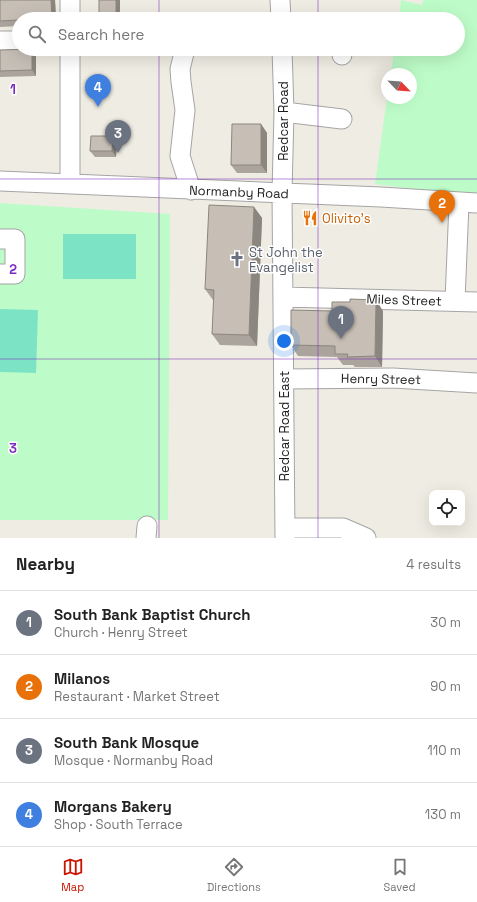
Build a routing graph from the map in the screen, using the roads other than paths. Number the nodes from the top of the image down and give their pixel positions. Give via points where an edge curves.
1 (70, 0) edge
2 (280, 0) edge
3 (70, 12) edge
4 (281, 12) edge
5 (0, 41) edge
6 (12, 41) edge
7 (70, 56) edge
8 (183, 56) edge
9 (280, 56) edge
10 (284, 112) junction
11 (342, 119) dead end
12 (0, 181) edge
13 (70, 184) junction
14 (191, 190) junction
15 (282, 193) junction
16 (468, 203) edge
17 (0, 239) edge
18 (0, 274) edge
19 (283, 297) junction
20 (456, 301) junction
21 (477, 302) edge
22 (284, 379) junction
23 (477, 383) edge
24 (285, 533) edge
25 (366, 538) edge

1 - 3 street
2 - 4 street
5 - 6 street
7 - 13 street
8 - 14 street via 180,69 185,110 180,156
9 - 10 street, Redcar Road
10 - 11 street
10 - 15 street, Redcar Road
12 - 13 street, Normanby Road
13 - 14 street, Normanby Road
14 - 15 street, Normanby Road
15 - 16 street, Normanby Road
15 - 19 street, Redcar Road East
16 - 20 street
17 - 18 street via 15,239 15,274
19 - 20 street, Miles Street
19 - 22 street, Redcar Road East
20 - 21 street, Miles Street
22 - 23 street, Henry Street via 393,378
22 - 24 street, Redcar Road East
24 - 25 street via 343,528

